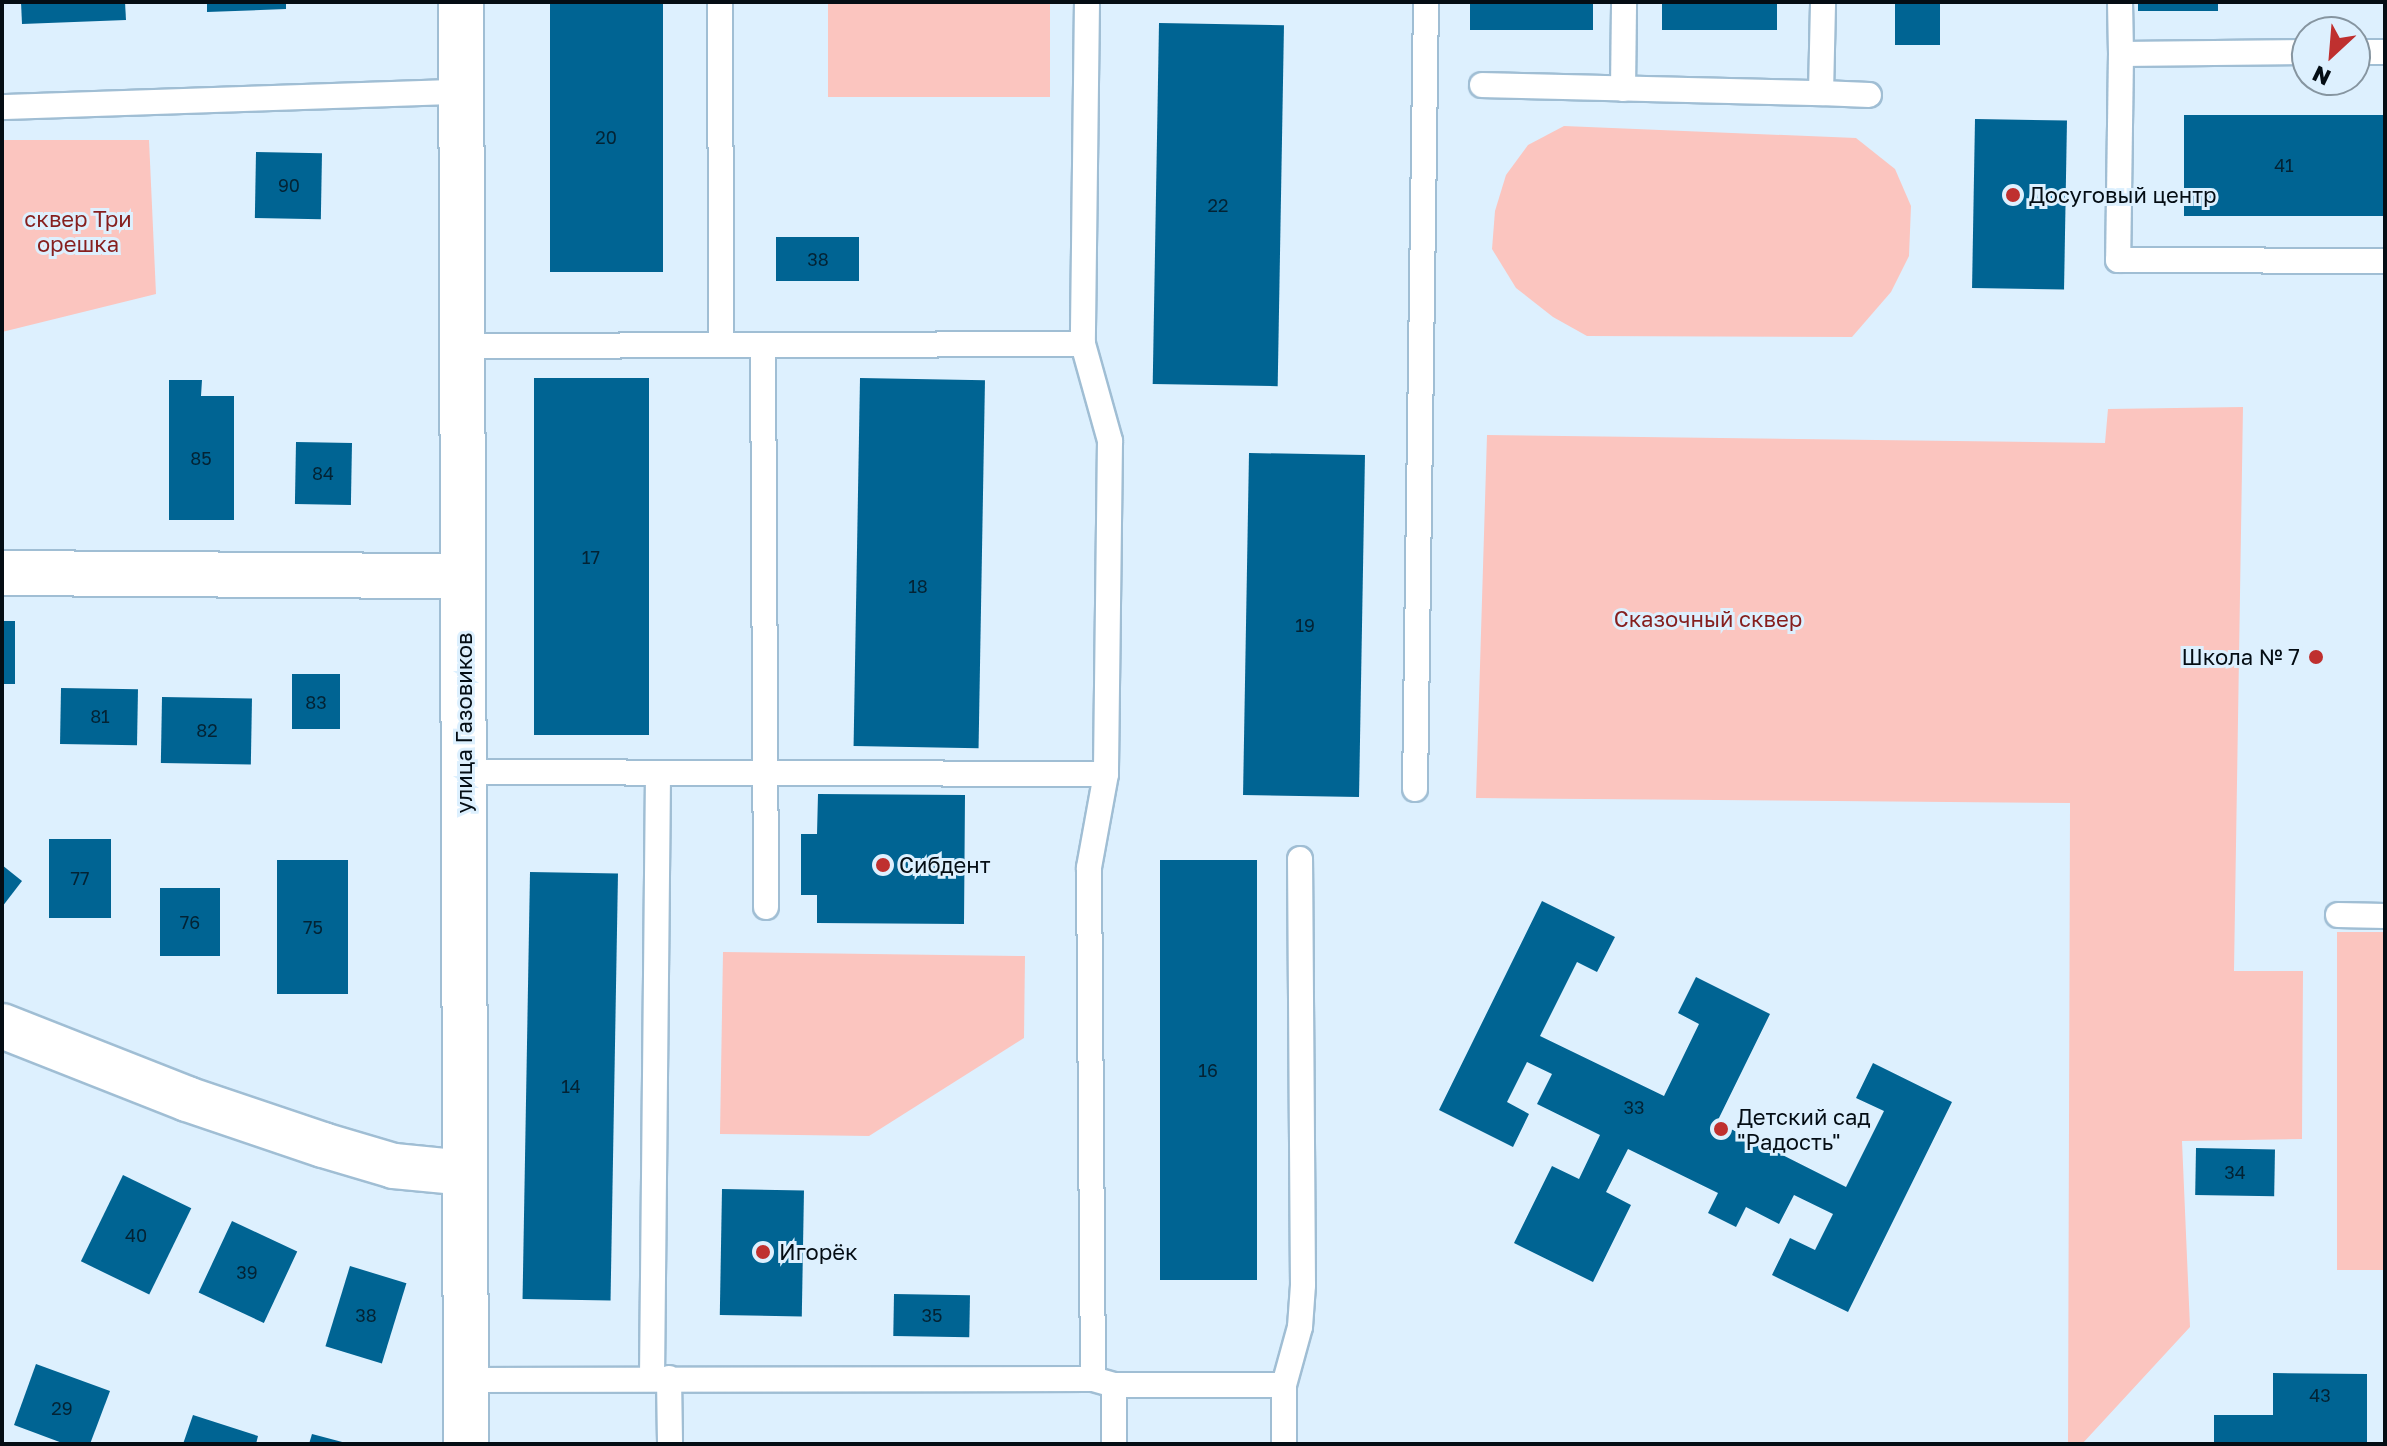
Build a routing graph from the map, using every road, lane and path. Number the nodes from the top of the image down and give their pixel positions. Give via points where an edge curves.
1 (461, 2) edge
2 (720, 2) edge
3 (1087, 2) edge
4 (1426, 2) edge
5 (1624, 2) edge
6 (1823, 2) edge
7 (2120, 2) edge
8 (2291, 52) edge
9 (2121, 54) junction
10 (1482, 85) dead end
11 (1623, 89) junction
12 (462, 92) junction
13 (1821, 93) junction
14 (1869, 95) dead end
15 (2, 107) edge
16 (2385, 261) edge
17 (1083, 344) junction
18 (721, 345) junction
19 (763, 345) junction
20 (463, 346) junction
21 (2, 573) edge
22 (463, 576) junction
23 (464, 772) junction
24 (658, 773) junction
25 (765, 773) junction
26 (1106, 774) junction
27 (1415, 789) dead end
28 (1300, 859) dead end
29 (766, 907) dead end
30 (2338, 915) dead end
31 (2385, 916) edge
32 (2, 1026) edge
33 (465, 1173) junction
34 (660, 1378) junction
35 (466, 1380) junction
36 (1104, 1382) junction
37 (1284, 1385) junction
38 (466, 1444) edge
39 (670, 1444) edge
40 (1114, 1444) edge
41 (1284, 1444) edge

1 - 12 street, улица Газовиков
2 - 18 lane
3 - 17 lane
4 - 27 lane
5 - 11 lane
6 - 13 lane
7 - 9 lane
8 - 9 lane
9 - 16 lane via 2118,260
10 - 11 lane
11 - 13 lane
12 - 15 lane
12 - 20 street, улица Газовиков
13 - 14 lane
17 - 19 lane
17 - 26 lane via 1110,441
18 - 19 lane
18 - 20 lane
19 - 25 lane
20 - 22 street, улица Газовиков
21 - 22 street
22 - 23 street, улица Газовиков
23 - 24 lane
23 - 33 street, улица Газовиков
24 - 25 lane
24 - 34 lane
25 - 26 lane
25 - 29 lane
26 - 36 lane via 1089,868
28 - 37 lane via 1303,1285 1300,1327
30 - 31 lane
32 - 33 street via 187,1099 323,1145 394,1166
33 - 35 street, улица Газовиков
34 - 35 lane
34 - 36 lane
34 - 39 lane
35 - 38 street, улица Газовиков
36 - 37 lane
36 - 40 lane
37 - 41 lane

